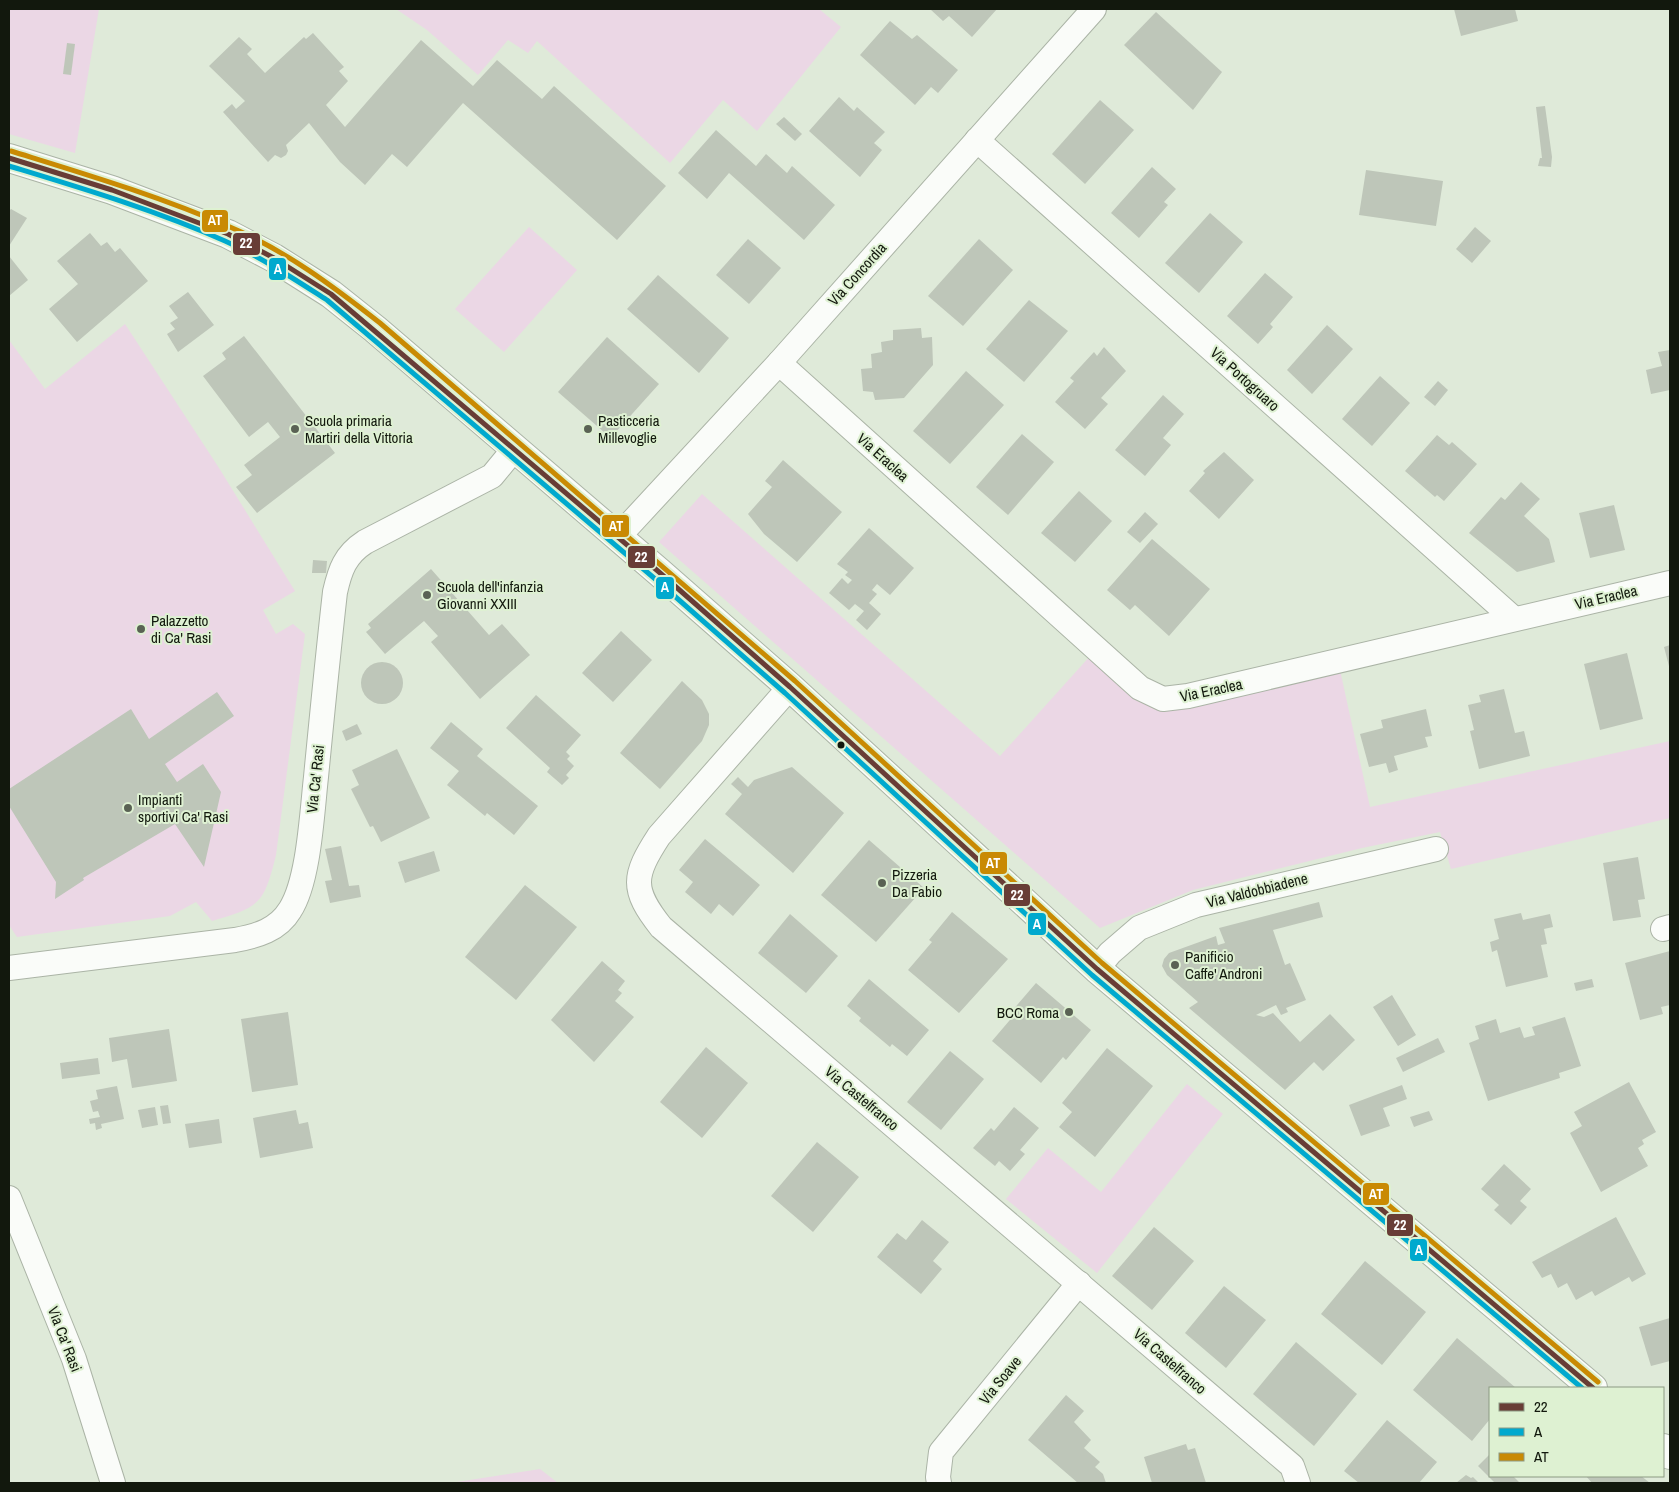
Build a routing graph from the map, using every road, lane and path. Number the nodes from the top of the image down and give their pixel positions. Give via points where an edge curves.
1 (1094, 9) edge
2 (977, 140) junction
3 (9, 158) edge
4 (779, 363) junction
5 (515, 448) junction
6 (618, 537) junction
7 (1670, 583) edge
8 (1513, 618) junction
9 (790, 687) junction
10 (1436, 849) dead end
11 (9, 968) edge
12 (1097, 969) junction
13 (9, 1198) edge
14 (1079, 1283) junction
15 (1592, 1387) edge
16 (1294, 1475) edge
17 (113, 1483) edge
18 (939, 1483) edge
19 (1312, 1483) edge

1 - 2 street, Via Concordia
2 - 4 street, Via Concordia
2 - 8 street, Via Portogruaro
3 - 5 street via 112,190 228,234 274,258 331,294
4 - 6 street, Via Concordia
4 - 8 street, Via Eraclea via 1140,688 1163,699 1197,694
5 - 6 street
5 - 11 street, Via Ca' Rasi via 492,476 365,542 354,550 341,568 335,592 309,845 298,892 289,912 276,926 255,936 235,940
6 - 9 street
7 - 8 street, Via Eraclea
9 - 12 street
9 - 14 street, Via Castelfranco via 659,836 644,858 638,882 645,906 661,926
10 - 12 street, Via Valdobbiadene via 1196,905 1139,928
12 - 15 street
13 - 17 street, Via Ca' Rasi via 74,1359
14 - 16 street, Via Castelfranco
14 - 18 street, Via Soave via 941,1452
16 - 19 street, Via Castelfranco

